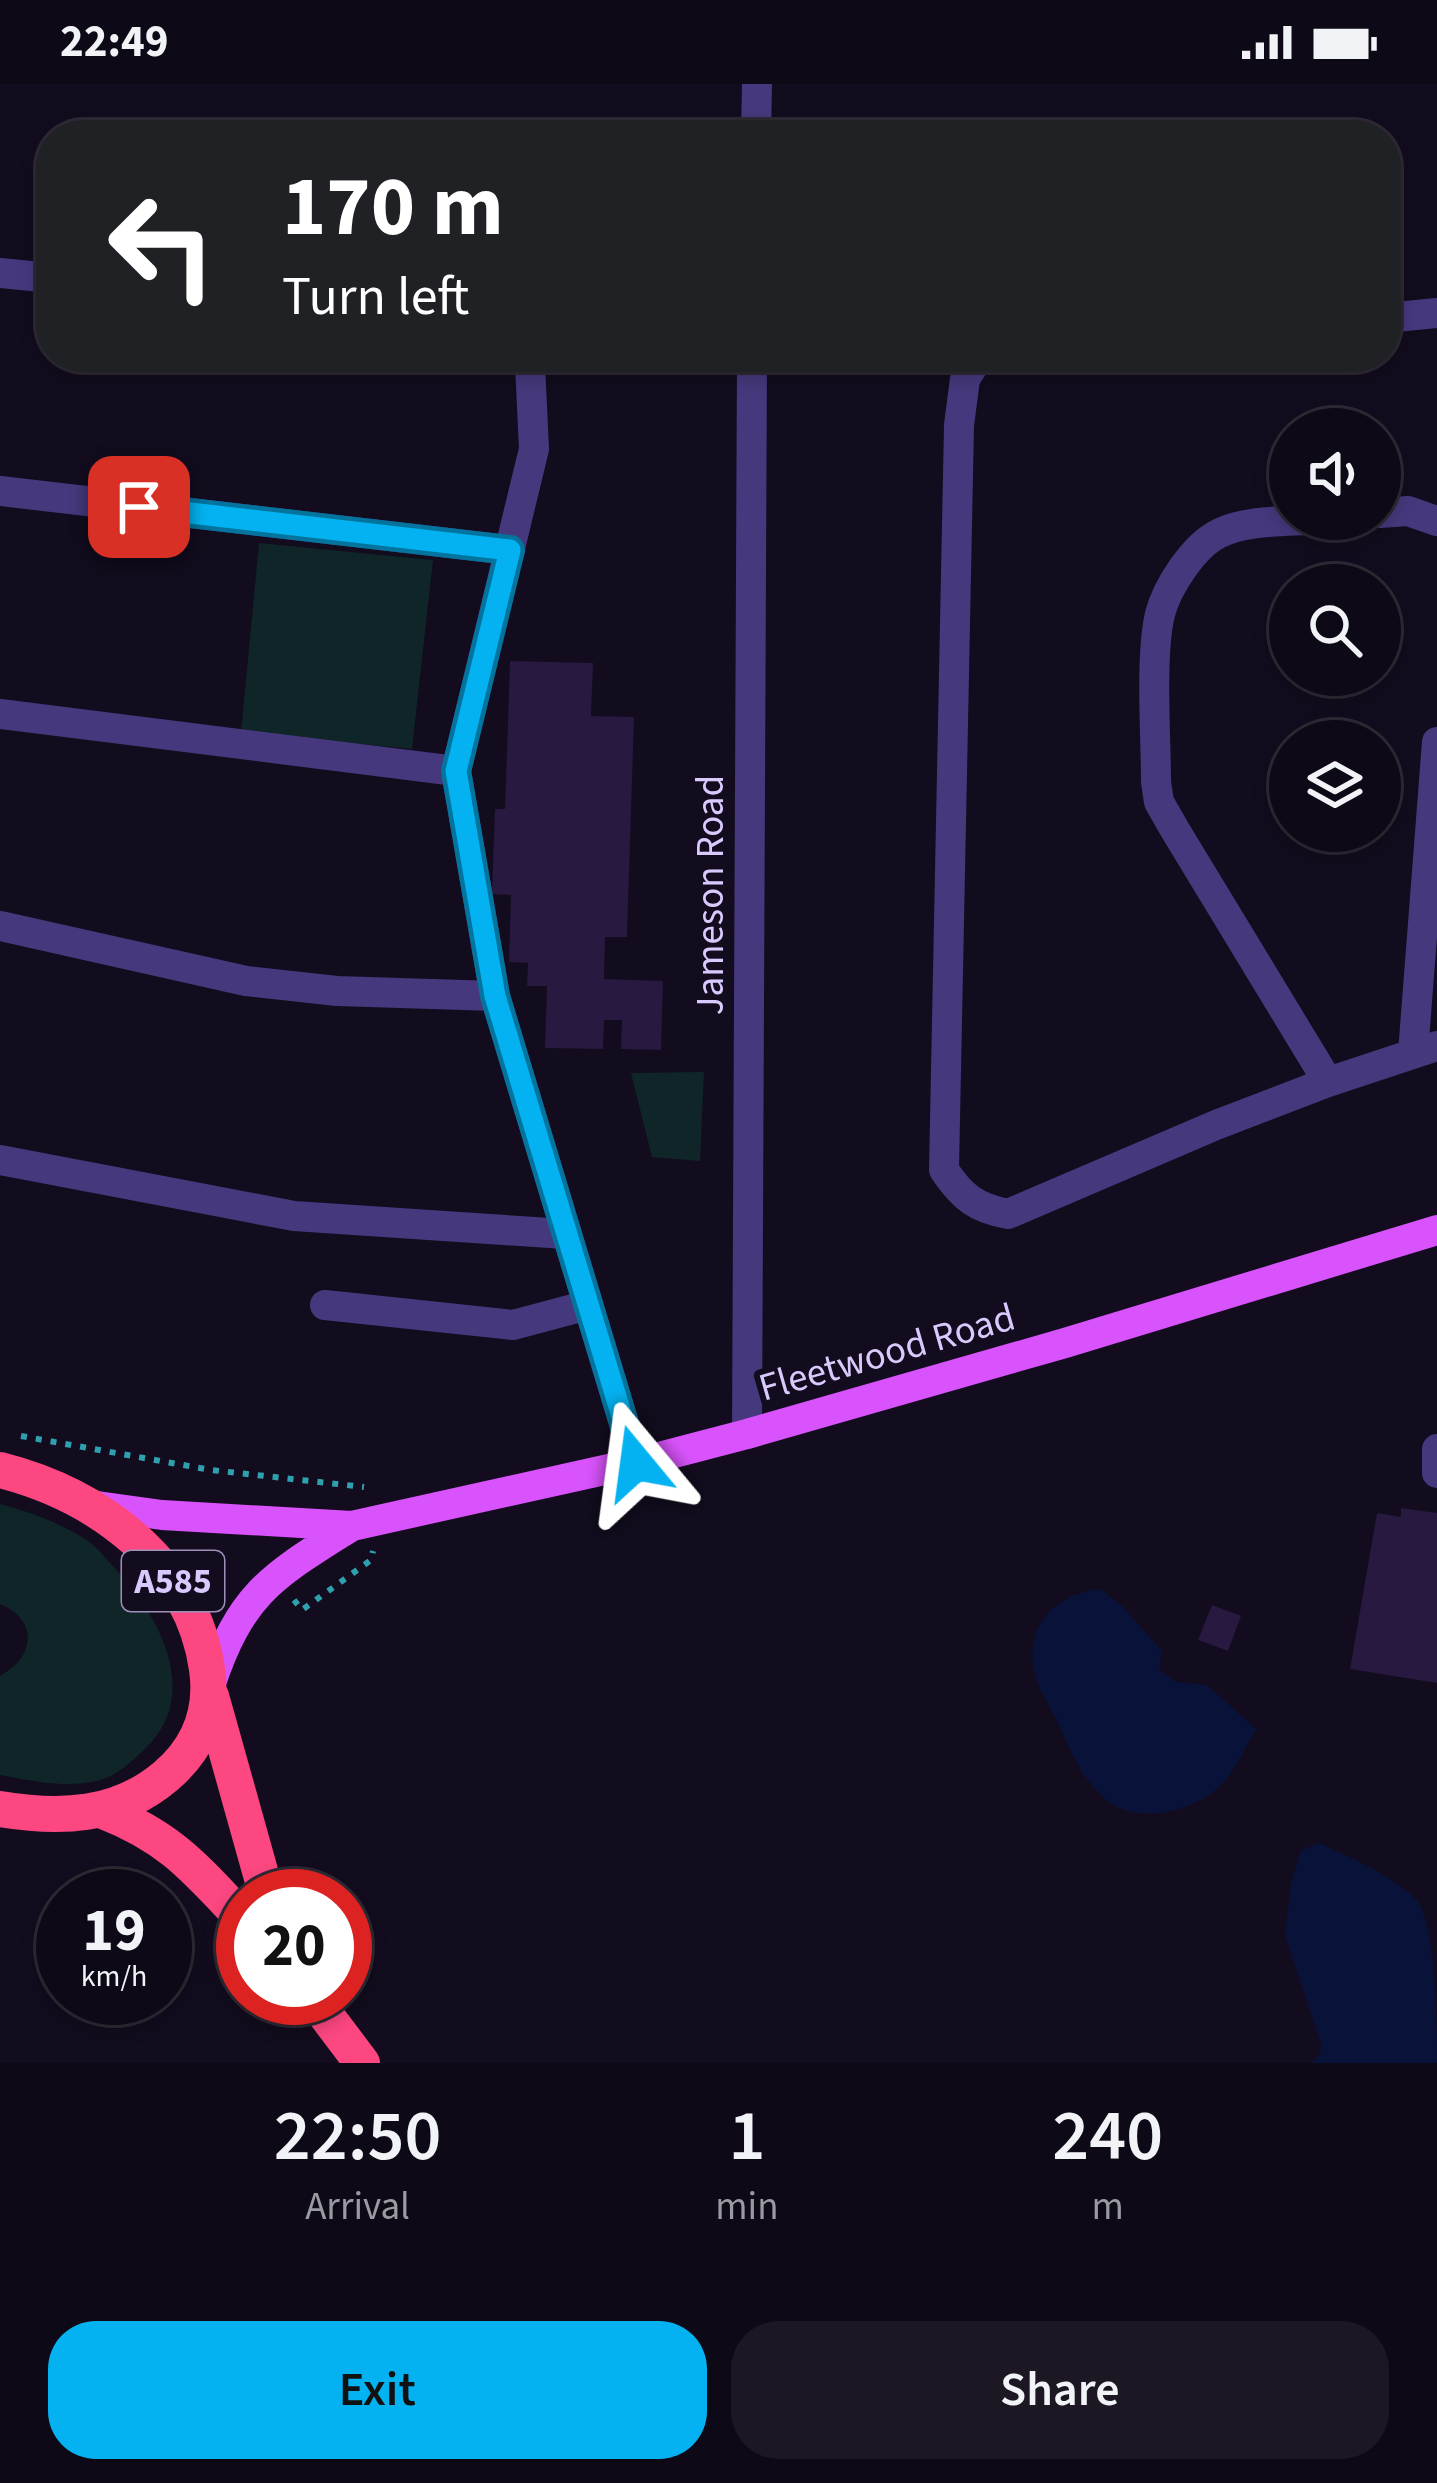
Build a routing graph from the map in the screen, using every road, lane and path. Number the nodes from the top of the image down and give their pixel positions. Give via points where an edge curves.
1 (757, 84) edge
2 (756, 120) edge
3 (0, 273) edge
4 (36, 277) edge
5 (1437, 313) edge
6 (1401, 317) edge
7 (530, 372) edge
8 (752, 372) edge
9 (969, 372) edge
10 (0, 491) edge
11 (1401, 512) edge
12 (1437, 521) edge
13 (1269, 524) edge
14 (510, 550) junction
15 (0, 715) edge
16 (1437, 742) edge
17 (456, 771) junction
18 (0, 926) edge
19 (495, 996) junction
20 (1425, 1050) edge
21 (1328, 1082) junction
22 (0, 1160) edge
23 (1437, 1230) edge
24 (565, 1234) junction
25 (325, 1305) dead end
26 (588, 1305) junction
27 (747, 1433) junction
28 (20, 1436) dead end
29 (1437, 1449) edge
30 (636, 1463) junction
31 (0, 1470) edge
32 (1437, 1473) edge
33 (90, 1505) junction
34 (422, 1511) junction
35 (352, 1526) junction
36 (210, 1689) junction
37 (0, 1808) edge
38 (103, 1811) junction
39 (260, 1869) edge
40 (216, 1891) edge
41 (333, 2025) edge
42 (362, 2063) edge

1 - 2 street
3 - 4 street
5 - 6 street
7 - 14 street via 534,448
8 - 27 street, Jameson Road
9 - 21 street via 959,425 944,1170 981,1209 1008,1214
10 - 14 street
11 - 12 street
13 - 21 street via 1217,534 1171,588 1160,616 1156,782 1175,830
14 - 17 street
15 - 17 street
16 - 20 street
17 - 19 street
18 - 19 street via 246,981
19 - 24 street
20 - 21 street
22 - 24 street via 294,1216
23 - 27 main road, Fleetwood Road
24 - 26 street
25 - 26 street via 513,1325
26 - 30 street
27 - 30 main road, Fleetwood Road
28 - 34 path via 211,1470 398,1491
29 - 32 street
30 - 34 main road, Fleetwood Road
31 - 33 highway, A585
33 - 35 main road, Fleetwood Road
33 - 36 highway, A585 via 141,1545 180,1591 204,1646
34 - 35 main road, Fleetwood Road
35 - 36 main road, Fleetwood Road via 258,1592 229,1635
36 - 38 highway via 202,1731 173,1769
36 - 39 highway, A585
37 - 38 highway via 43,1816
38 - 40 highway via 166,1842
41 - 42 highway

